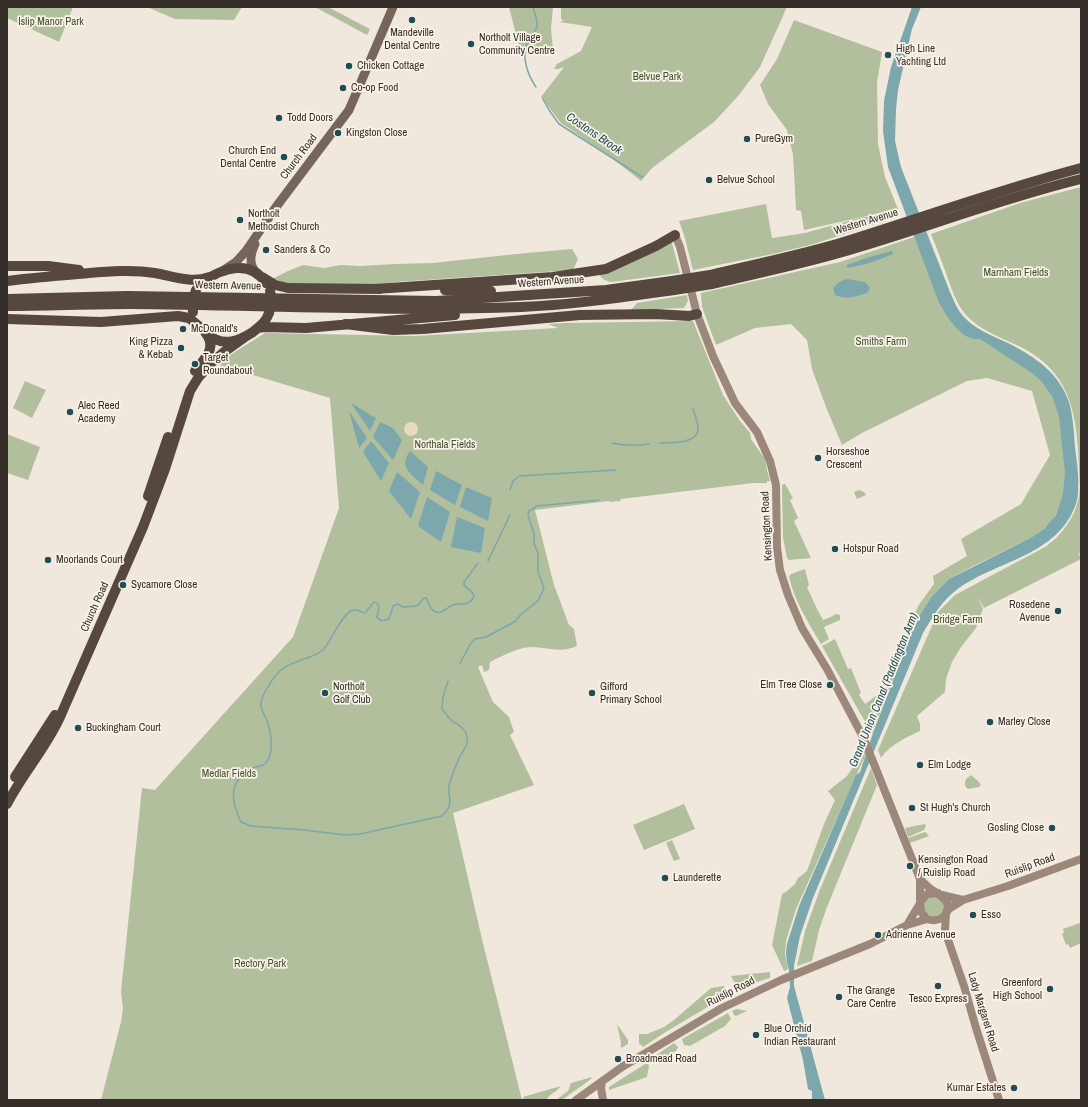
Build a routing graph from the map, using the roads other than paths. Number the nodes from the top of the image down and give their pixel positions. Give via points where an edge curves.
1 (393, 7) edge
2 (1081, 168) edge
3 (1081, 179) edge
4 (262, 228) junction
5 (902, 229) junction
6 (675, 235) joint
7 (7, 266) edge
8 (223, 271) junction
9 (93, 273) junction
10 (260, 276) junction
11 (209, 277) junction
12 (7, 281) edge
13 (673, 286) junction
14 (375, 289) junction
15 (562, 293) junction
16 (7, 299) edge
17 (7, 306) edge
18 (522, 307) junction
19 (697, 314) junction
20 (7, 319) edge
21 (345, 324) junction
22 (258, 328) junction
23 (202, 329) junction
24 (244, 337) junction
25 (7, 791) edge
26 (7, 804) edge
27 (1081, 859) edge
28 (920, 879) junction
29 (940, 894) junction
30 (963, 900) junction
31 (920, 903) junction
32 (946, 912) junction
33 (929, 920) junction
34 (907, 925) junction
35 (945, 931) junction
36 (602, 1082) junction
37 (580, 1099) edge
38 (603, 1100) edge
39 (999, 1100) edge

1 - 4 main road, Church Road via 349,110
2 - 5 highway, Western Avenue via 930,214
3 - 5 highway, Western Avenue via 934,224
4 - 8 main road via 243,256
4 - 10 main road via 250,258 253,269
5 - 13 highway, Western Avenue, bridge via 803,263
6 - 14 highway via 606,269 553,277
6 - 19 street, Kensington Road
7 - 9 highway via 48,266
8 - 10 highway via 237,267
8 - 11 highway
9 - 11 highway via 132,271 182,279 202,280
9 - 12 highway
10 - 14 highway via 275,285 288,288
10 - 22 highway, bridge via 270,291 272,300 269,314
11 - 23 highway, bridge via 196,290 192,302 192,312
13 - 15 highway, Western Avenue
13 - 18 highway, Western Avenue via 607,300
14 - 15 highway
15 - 16 highway, Western Avenue via 436,301 127,296
17 - 18 highway, Western Avenue via 127,304 287,308
18 - 21 highway
19 - 21 highway via 580,315 392,330
19 - 28 street, Kensington Road via 706,341 729,390 760,438 770,461 776,484 777,548 788,596 802,628 837,686 864,739
20 - 23 highway via 101,322 178,316 189,318
21 - 22 highway via 306,328
22 - 24 highway
23 - 24 highway via 213,338 224,342
23 - 25 highway, Church Road via 210,340 209,354 192,375 185,389 121,564 55,714
24 - 26 highway, Church Road via 210,364 190,391 143,527 60,717 46,744
27 - 30 street, Ruislip Road
28 - 29 street, Kensington Road
28 - 31 street, Kensington Road
29 - 30 street
29 - 31 street via 927,894
29 - 32 street via 946,902
30 - 32 street, Ruislip Road
31 - 33 street via 920,912
31 - 34 street
32 - 33 street via 940,919
32 - 35 street, Lady Margaret Road
33 - 34 street, Ruislip Road
33 - 35 street
34 - 36 street, Ruislip Road via 722,1008 629,1062
35 - 39 street, Lady Margaret Road
36 - 37 street, Ruislip Road
36 - 38 street

